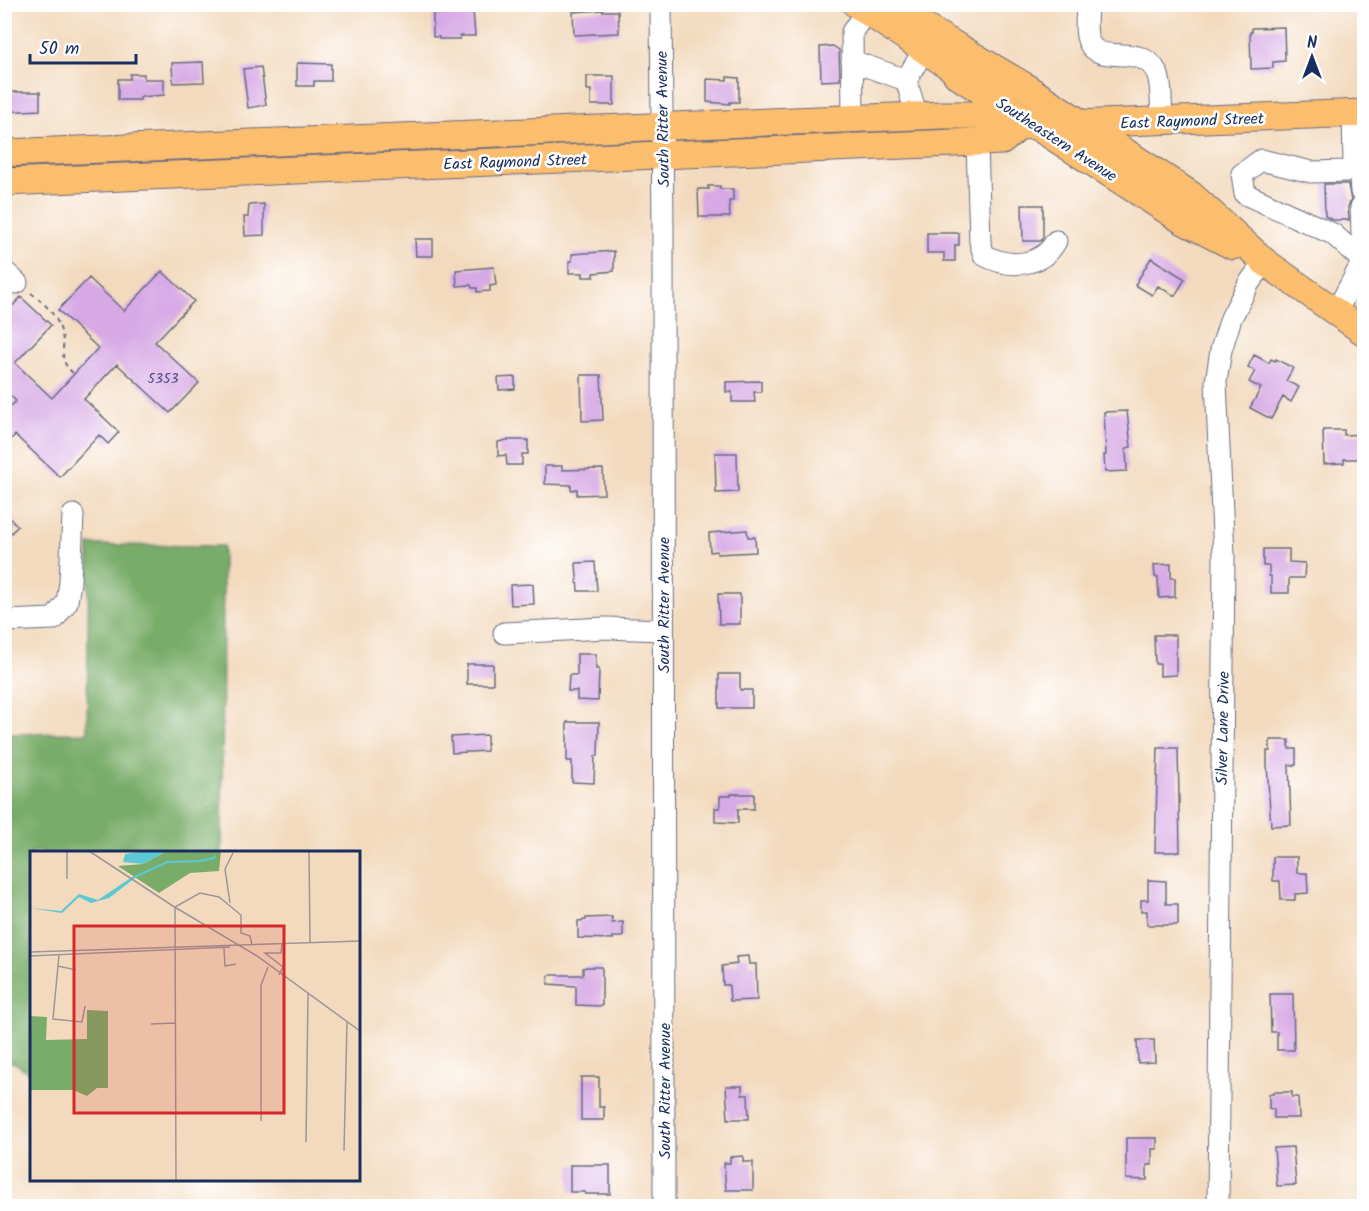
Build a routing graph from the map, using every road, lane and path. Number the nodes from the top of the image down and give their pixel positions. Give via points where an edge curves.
1 (661, 4) edge
2 (1087, 4) edge
3 (869, 7) edge
4 (924, 50) junction
5 (852, 61) junction
6 (957, 75) junction
7 (906, 80) junction
8 (1359, 113) edge
9 (930, 116) junction
10 (853, 119) junction
11 (1161, 120) junction
12 (1083, 125) junction
13 (1029, 126) junction
14 (662, 127) junction
15 (977, 142) junction
16 (4, 153) edge
17 (663, 154) junction
18 (1354, 165) junction
19 (1150, 168) junction
20 (4, 182) edge
21 (1056, 241) dead end
22 (1363, 261) junction
23 (1265, 262) junction
24 (11, 277) edge
25 (1336, 312) junction
26 (1365, 332) edge
27 (74, 374) dead end
28 (73, 515) dead end
29 (4, 621) edge
30 (663, 630) junction
31 (504, 633) dead end
32 (664, 1206) edge
33 (1218, 1206) edge

1 - 14 street, South Ritter Avenue
2 - 11 street via 1087,35 1093,49 1103,54 1133,54 1148,62 1158,74
3 - 4 main road, Southeastern Avenue
3 - 5 street via 852,32
3 - 12 main road, Southeastern Avenue via 1002,73
4 - 6 main road, Southeastern Avenue
4 - 7 street
5 - 7 street
5 - 10 street
6 - 9 main road via 953,99
6 - 13 main road, Southeastern Avenue
7 - 9 street
8 - 11 main road, East Raymond Street
8 - 18 street
9 - 10 main road, East Raymond Street
9 - 13 main road, East Raymond Street via 998,115
10 - 14 main road, East Raymond Street
11 - 12 main road, East Raymond Street
11 - 19 main road via 1152,143
12 - 13 main road, East Raymond Street
12 - 19 main road, Southeastern Avenue
13 - 15 main road, East Raymond Street via 1002,141
13 - 23 main road, Southeastern Avenue via 1182,220
14 - 16 main road, East Raymond Street
14 - 17 street, South Ritter Avenue
15 - 17 main road, East Raymond Street
15 - 21 street via 980,242 984,255 1010,264 1037,261 1050,252
17 - 20 main road, East Raymond Street
17 - 30 street, South Ritter Avenue
18 - 22 street via 1360,178
18 - 22 street via 1349,171 1311,172 1261,160 1242,174 1245,194 1333,234
19 - 23 main road, Southeastern Avenue via 1191,195
22 - 25 street
23 - 25 main road, Southeastern Avenue
23 - 33 street, Silver Lane Drive via 1231,318 1216,382 1224,556
24 - 27 path via 53,315 62,337 65,366
25 - 26 main road, Southeastern Avenue
28 - 29 street via 67,602 54,619
30 - 31 street via 606,628
30 - 32 street, South Ritter Avenue

